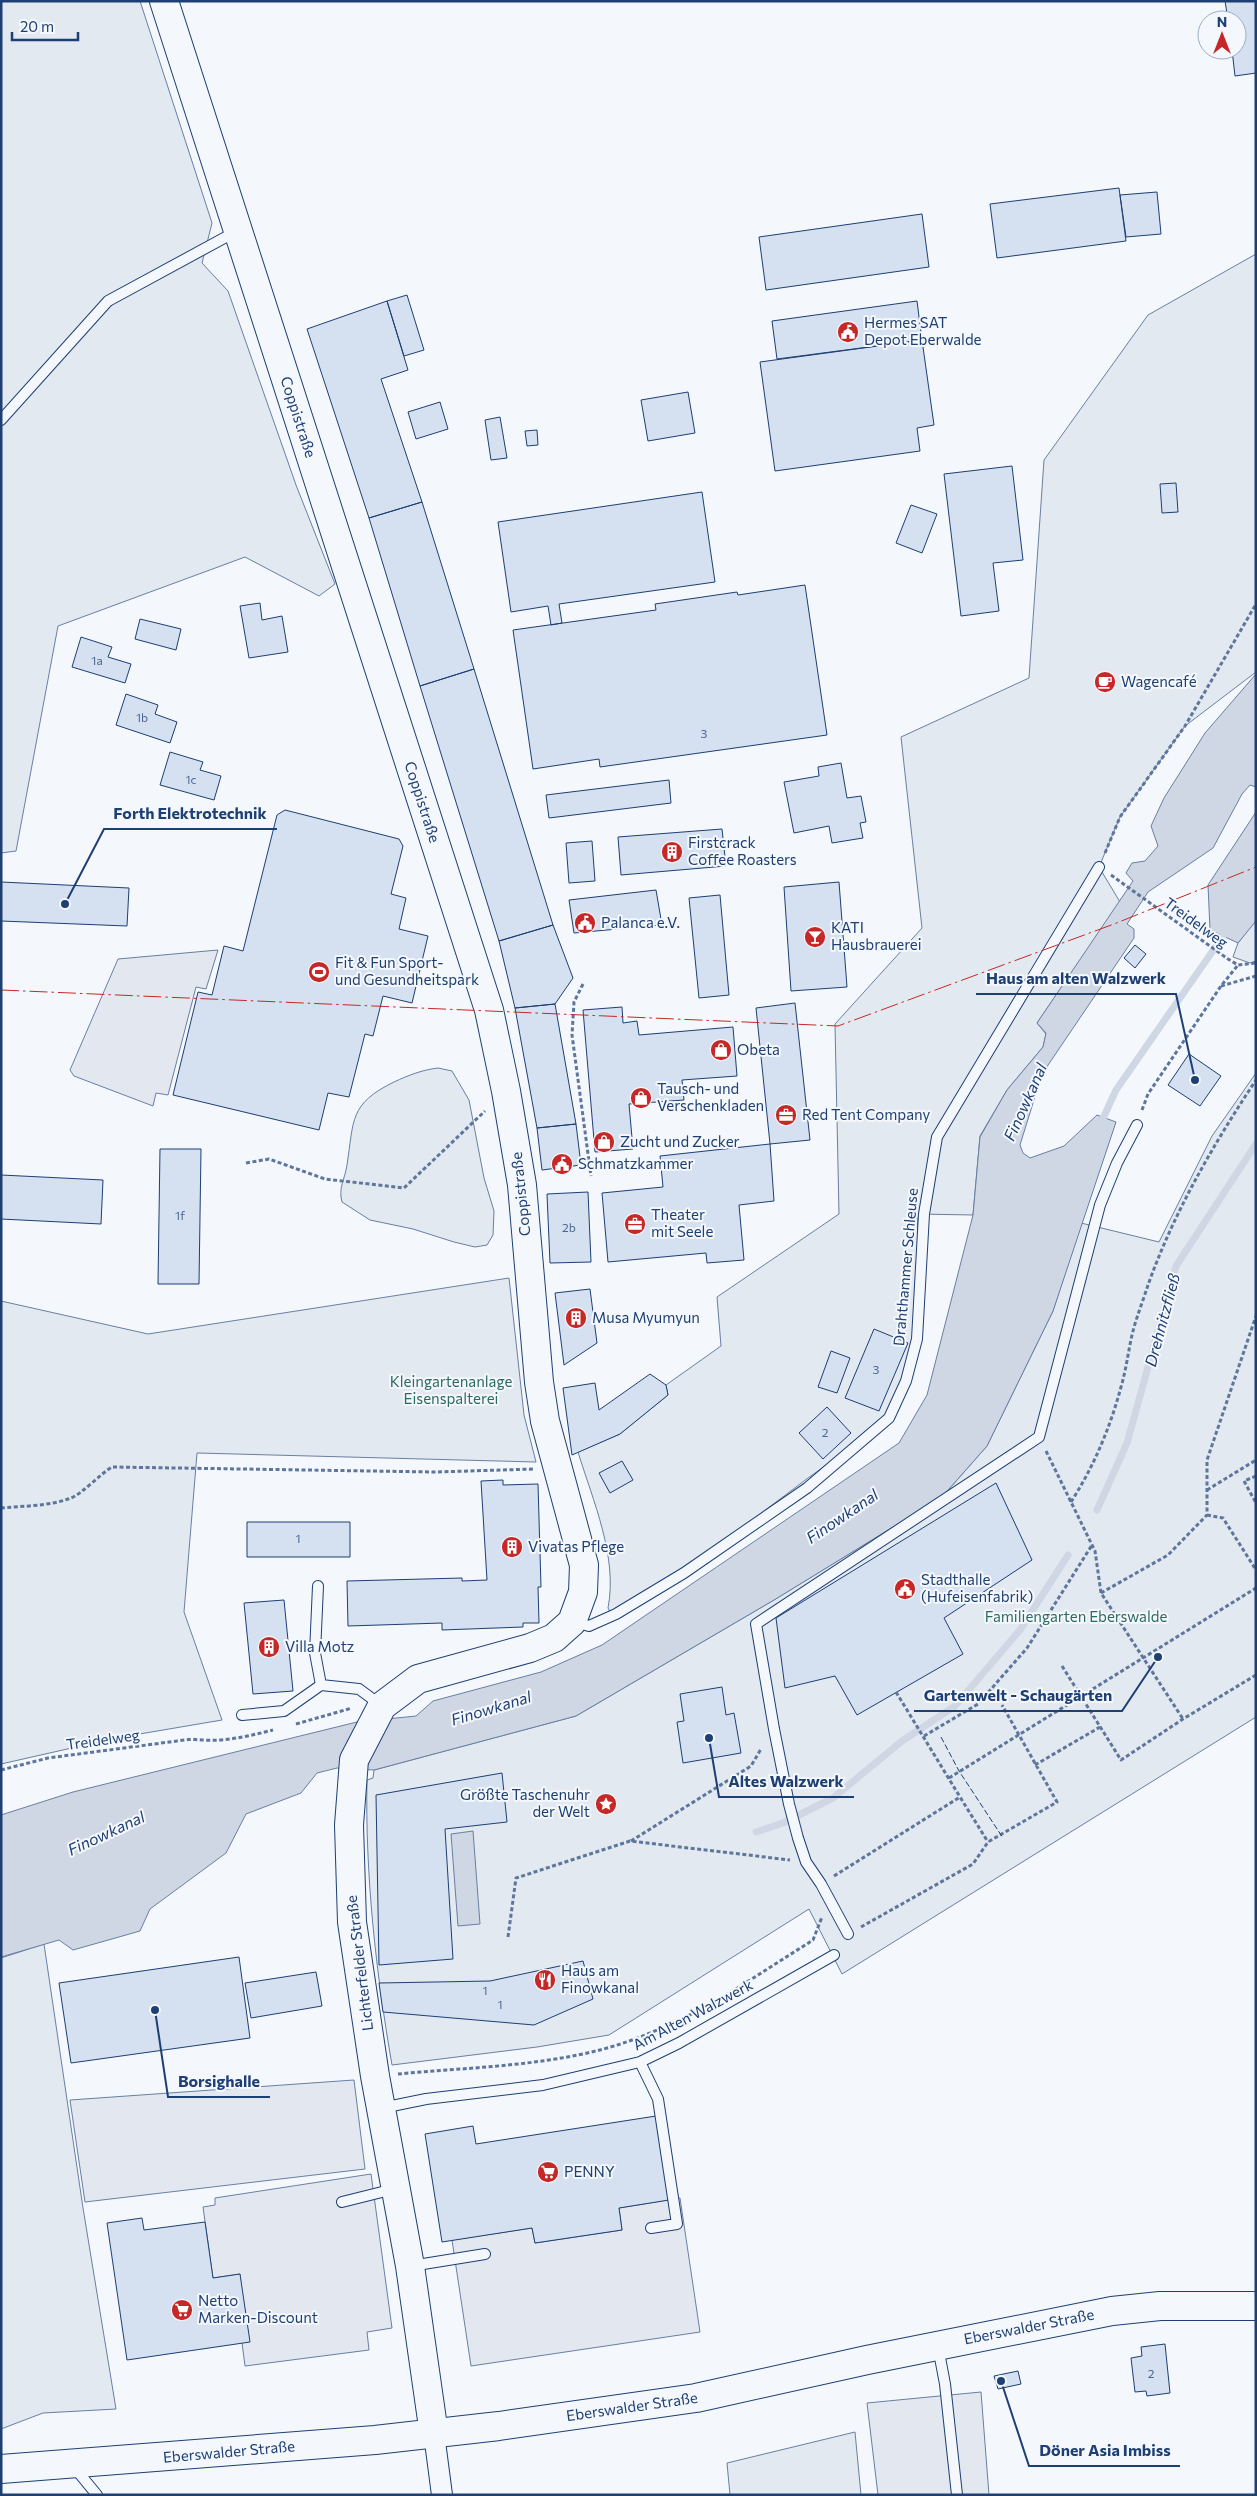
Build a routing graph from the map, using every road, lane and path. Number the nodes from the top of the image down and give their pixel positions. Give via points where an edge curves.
1 (164, 1) edge
2 (237, 231) junction
3 (1, 420) edge
4 (1256, 604) edge
5 (1099, 867) joint
6 (1126, 886) dead end
7 (1256, 964) edge
8 (1238, 965) junction
9 (1256, 976) edge
10 (583, 984) dead end
11 (1221, 986) junction
12 (1256, 1080) edge
13 (506, 1091) junction
14 (1137, 1125) joint
15 (246, 1162) dead end
16 (591, 1176) dead end
17 (1256, 1316) edge
18 (1256, 1460) edge
19 (557, 1465) junction
20 (1054, 1468) dead end
21 (1256, 1476) edge
22 (1207, 1490) junction
23 (1071, 1502) junction
24 (1256, 1504) edge
25 (1, 1508) edge
26 (1207, 1515) junction
27 (1092, 1545) junction
28 (1256, 1570) edge
29 (318, 1586) dead end
30 (1256, 1588) edge
31 (1101, 1592) junction
32 (572, 1622) junction
33 (1143, 1657) junction
34 (1062, 1666) dead end
35 (1256, 1676) edge
36 (321, 1685) junction
37 (896, 1692) dead end
38 (1080, 1697) junction
39 (382, 1706) junction
40 (1002, 1706) dead end
41 (242, 1715) dead end
42 (1183, 1719) junction
43 (1100, 1727) junction
44 (774, 1729) junction
45 (1019, 1735) junction
46 (924, 1736) junction
47 (209, 1741) dead end
48 (1035, 1765) junction
49 (1, 1770) edge
50 (949, 1778) junction
51 (960, 1797) junction
52 (630, 1841) junction
53 (988, 1842) junction
54 (806, 1862) junction
55 (821, 1884) junction
56 (828, 1900) junction
57 (848, 1934) joint
58 (508, 1937) dead end
59 (834, 1955) dead end
60 (640, 2062) junction
61 (375, 2076) junction
62 (381, 2108) junction
63 (395, 2189) junction
64 (342, 2202) dead end
65 (651, 2228) dead end
66 (485, 2254) dead end
67 (410, 2266) junction
68 (1256, 2306) edge
69 (937, 2345) junction
70 (434, 2434) junction
71 (72, 2465) junction
72 (1, 2469) edge
73 (97, 2495) edge
74 (442, 2495) edge
75 (957, 2495) edge

1 - 2 main road, Coppistraße
2 - 3 lane via 108,301
2 - 13 main road, Coppistraße via 489,1010
4 - 5 path via 1185,726 1120,817
5 - 32 lane, Drahthammer Schleuse via 937,1136 924,1214 917,1339 906,1381 889,1418 807,1488 684,1573 616,1614 589,1626
6 - 8 path, Treidelweg
7 - 8 path, Treidelweg
8 - 11 path
9 - 11 path
10 - 16 path via 574,1002 572,1035
11 - 14 path via 1148,1094
12 - 23 path via 1226,1125 1176,1215 1132,1333 1109,1427 1089,1473
13 - 15 path via 404,1188 326,1179 269,1159
13 - 19 main road, Coppistraße via 522,1184 539,1382
14 - 44 lane via 1117,1162 1100,1205 1039,1437 756,1624
17 - 22 path via 1207,1460
18 - 22 path
19 - 25 path via 532,1469 436,1472 112,1467 73,1498
19 - 32 main road, Coppistraße via 584,1565 583,1592
20 - 23 path
21 - 24 path via 1244,1481
22 - 26 path
23 - 27 path
26 - 28 path via 1223,1518
26 - 31 path via 1168,1555
27 - 31 path
27 - 46 path via 1027,1648 978,1704
29 - 36 lane via 315,1653
30 - 33 path
31 - 33 path
32 - 39 main road, Lichterfelder Straße via 554,1638 530,1648 418,1679
33 - 38 path
33 - 42 path
34 - 38 path
35 - 42 path
36 - 39 lane via 359,1689
36 - 41 lane via 284,1711
37 - 46 path
38 - 43 path
38 - 45 path
39 - 61 main road, Lichterfelder Straße via 354,1760 349,1825 352,1922
40 - 45 path
42 - 43 path via 1121,1760
43 - 48 path
44 - 52 path via 751,1766
44 - 54 lane via 789,1804
45 - 48 path
45 - 50 path
46 - 50 path
47 - 49 path, Treidelweg via 192,1739 48,1758
48 - 53 path via 1057,1802
50 - 51 path
51 - 53 path
51 - 55 path
52 - 54 path
52 - 58 path via 516,1878
53 - 57 path via 973,1864
54 - 55 lane
55 - 56 lane
56 - 57 lane
56 - 61 path via 813,1940 719,2000 631,2041 548,2060
59 - 60 lane, Am Alten Walzwerk
60 - 62 lane, Am Alten Walzwerk via 543,2085 426,2099
60 - 65 lane via 658,2099 677,2224
61 - 62 main road, Lichterfelder Straße
62 - 63 main road, Lichterfelder Straße
63 - 64 lane
63 - 67 main road, Lichterfelder Straße
66 - 67 lane
67 - 70 main road, Lichterfelder Straße
68 - 69 main road, Eberswalder Straße via 1160,2306 1112,2311
69 - 70 main road, Eberswalder Straße via 696,2398
69 - 75 lane via 945,2384
70 - 71 main road, Eberswalder Straße
70 - 74 street
71 - 72 main road, Eberswalder Straße
71 - 73 lane

